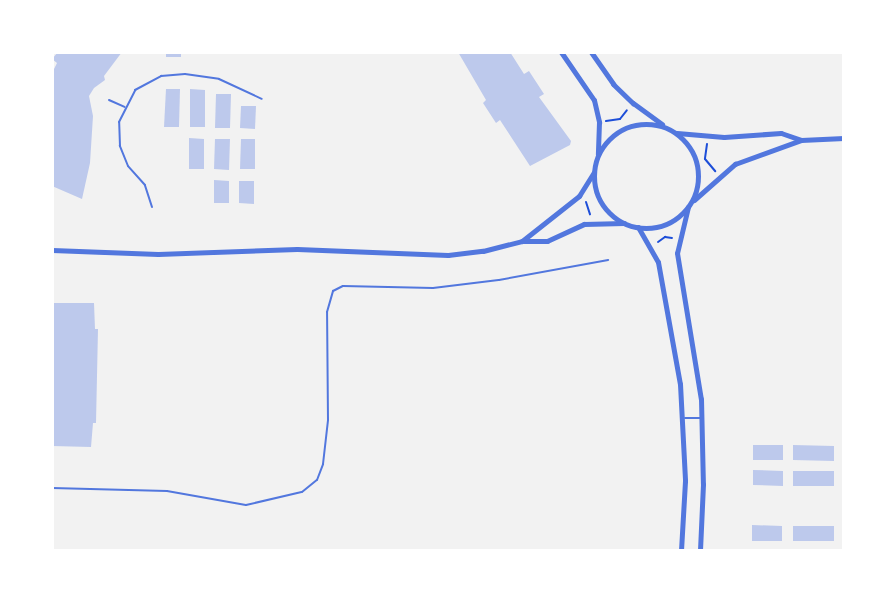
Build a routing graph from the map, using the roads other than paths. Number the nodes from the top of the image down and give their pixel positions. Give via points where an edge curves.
1 (561, 52) edge
2 (591, 52) edge
3 (262, 99) dead end
4 (109, 100) dead end
5 (126, 107) junction
6 (669, 129) junction
7 (677, 133) junction
8 (844, 138) edge
9 (801, 140) junction
10 (598, 156) junction
11 (594, 172) junction
12 (690, 204) junction
13 (152, 207) dead end
14 (624, 223) junction
15 (638, 227) junction
16 (522, 241) junction
17 (52, 250) edge
18 (608, 260) dead end
19 (702, 417) junction
20 (684, 418) junction
21 (52, 488) edge
22 (681, 551) edge
23 (699, 551) edge

1 - 10 street via 594,100
2 - 6 street via 613,84
3 - 5 lane via 219,79 169,74 135,90
4 - 5 lane
5 - 13 lane via 120,122 120,146 128,166 145,185
6 - 7 street
6 - 10 street via 653,124 628,127 607,141
7 - 9 street via 724,137 781,133
7 - 12 street via 696,159 698,175
8 - 9 street
9 - 12 street via 735,164
10 - 11 street
11 - 14 street via 602,202
11 - 16 street via 579,197
12 - 15 street via 666,224
12 - 19 street via 677,253
14 - 15 street
14 - 16 street via 584,224 547,241
15 - 20 street via 658,262
16 - 17 street via 448,255 297,249 158,254
18 - 21 lane via 446,286 343,286 333,291 327,312 328,420 323,464 317,480 302,492 246,505 167,491
19 - 20 lane
19 - 23 street
20 - 22 street

